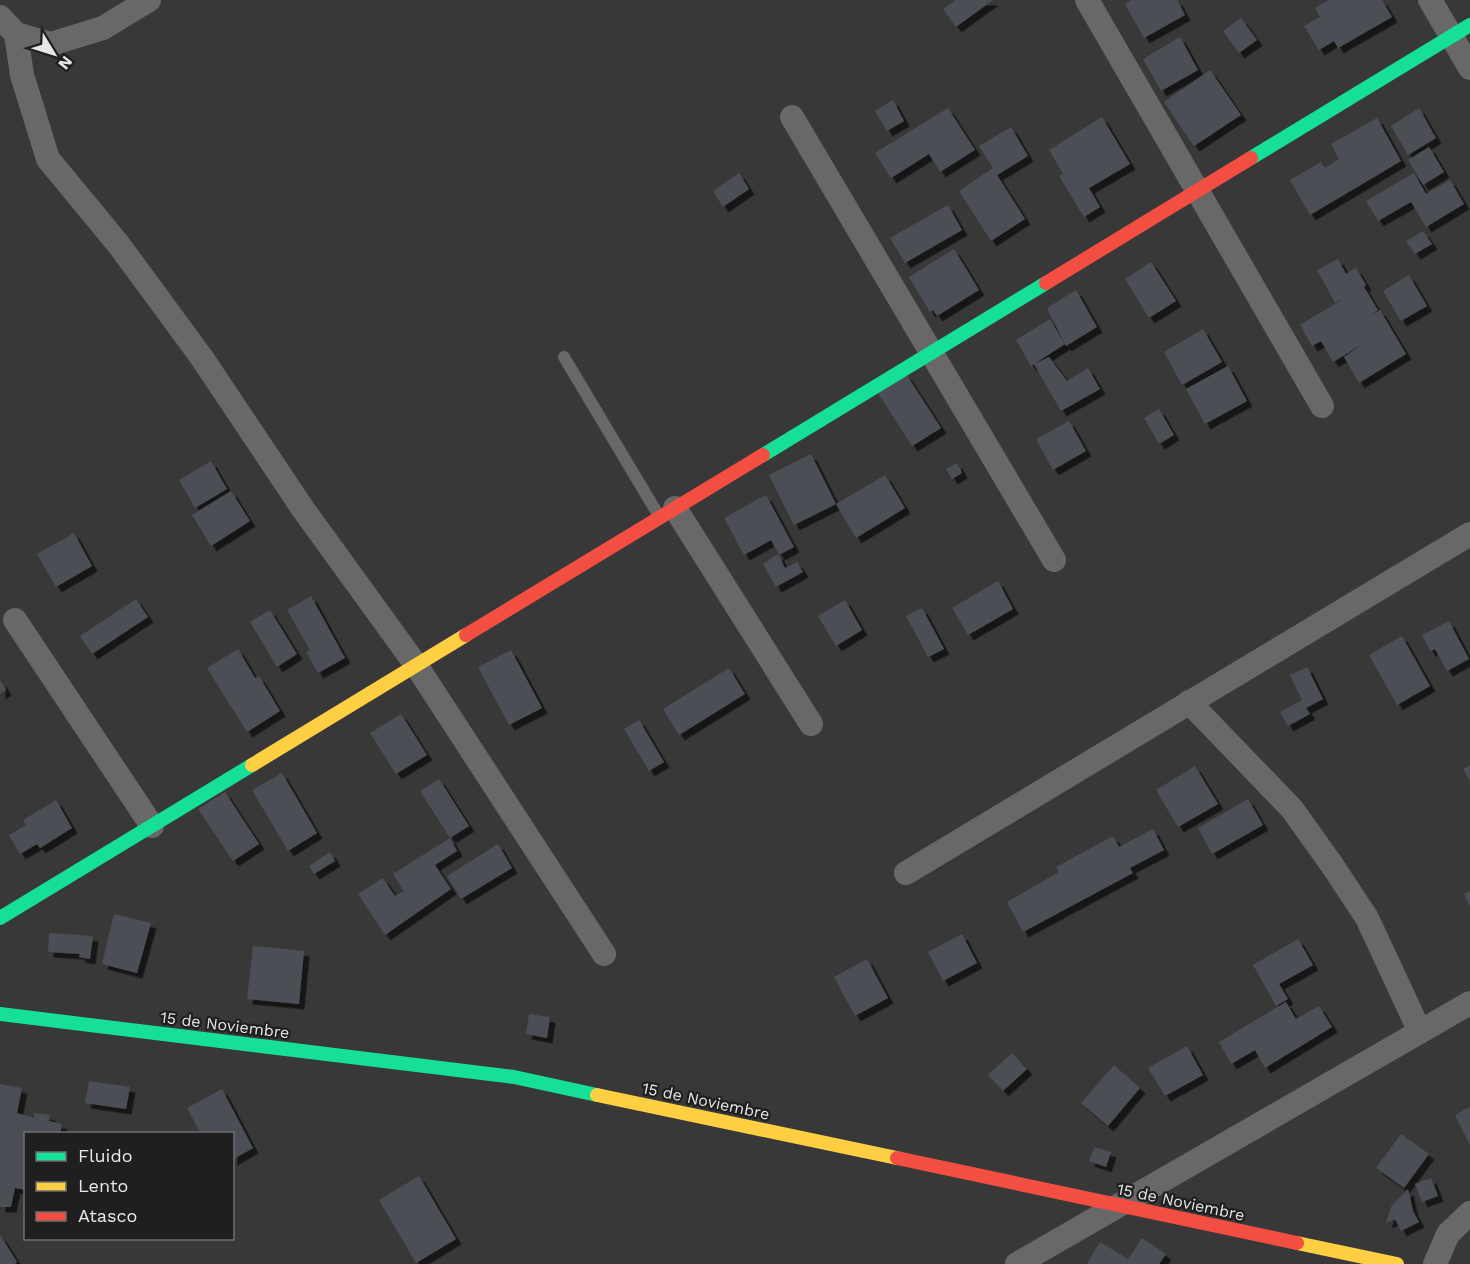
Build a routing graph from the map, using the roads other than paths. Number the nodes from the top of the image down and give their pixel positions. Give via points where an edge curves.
1 (148, 0) edge
2 (1087, 0) edge
3 (1430, 0) edge
4 (8, 25) edge
5 (1461, 30) edge
6 (1470, 68) edge
7 (792, 117) dead end
8 (1198, 190) junction
9 (931, 352) junction
10 (564, 357) dead end
11 (1322, 406) dead end
12 (667, 512) junction
13 (1470, 534) edge
14 (1054, 560) dead end
15 (15, 620) dead end
16 (416, 665) junction
17 (1189, 702) junction
18 (811, 724) dead end
19 (152, 826) junction
20 (906, 873) dead end
21 (0, 918) edge
22 (604, 954) dead end
23 (1470, 1003) edge
24 (0, 1014) edge
25 (1420, 1032) junction
26 (1117, 1206) junction
27 (1470, 1213) edge
28 (1017, 1264) edge
29 (1397, 1264) edge
30 (1436, 1264) edge

1 - 4 street via 103,28 51,44
2 - 8 street
3 - 5 street
4 - 16 street via 48,159 119,245 202,358 303,510
5 - 6 street
5 - 8 street
7 - 9 street
8 - 9 street
8 - 11 street
9 - 12 street
9 - 14 street
10 - 12 lane
12 - 16 street
12 - 18 street
13 - 17 street
15 - 19 street
16 - 19 street
16 - 22 street
17 - 20 street
17 - 25 street via 1292,809 1332,865 1367,918
19 - 21 street
23 - 25 street
24 - 26 street, 15 de Noviembre via 514,1077
25 - 26 street
26 - 28 street
26 - 29 street, 15 de Noviembre
27 - 30 street via 1448,1234

